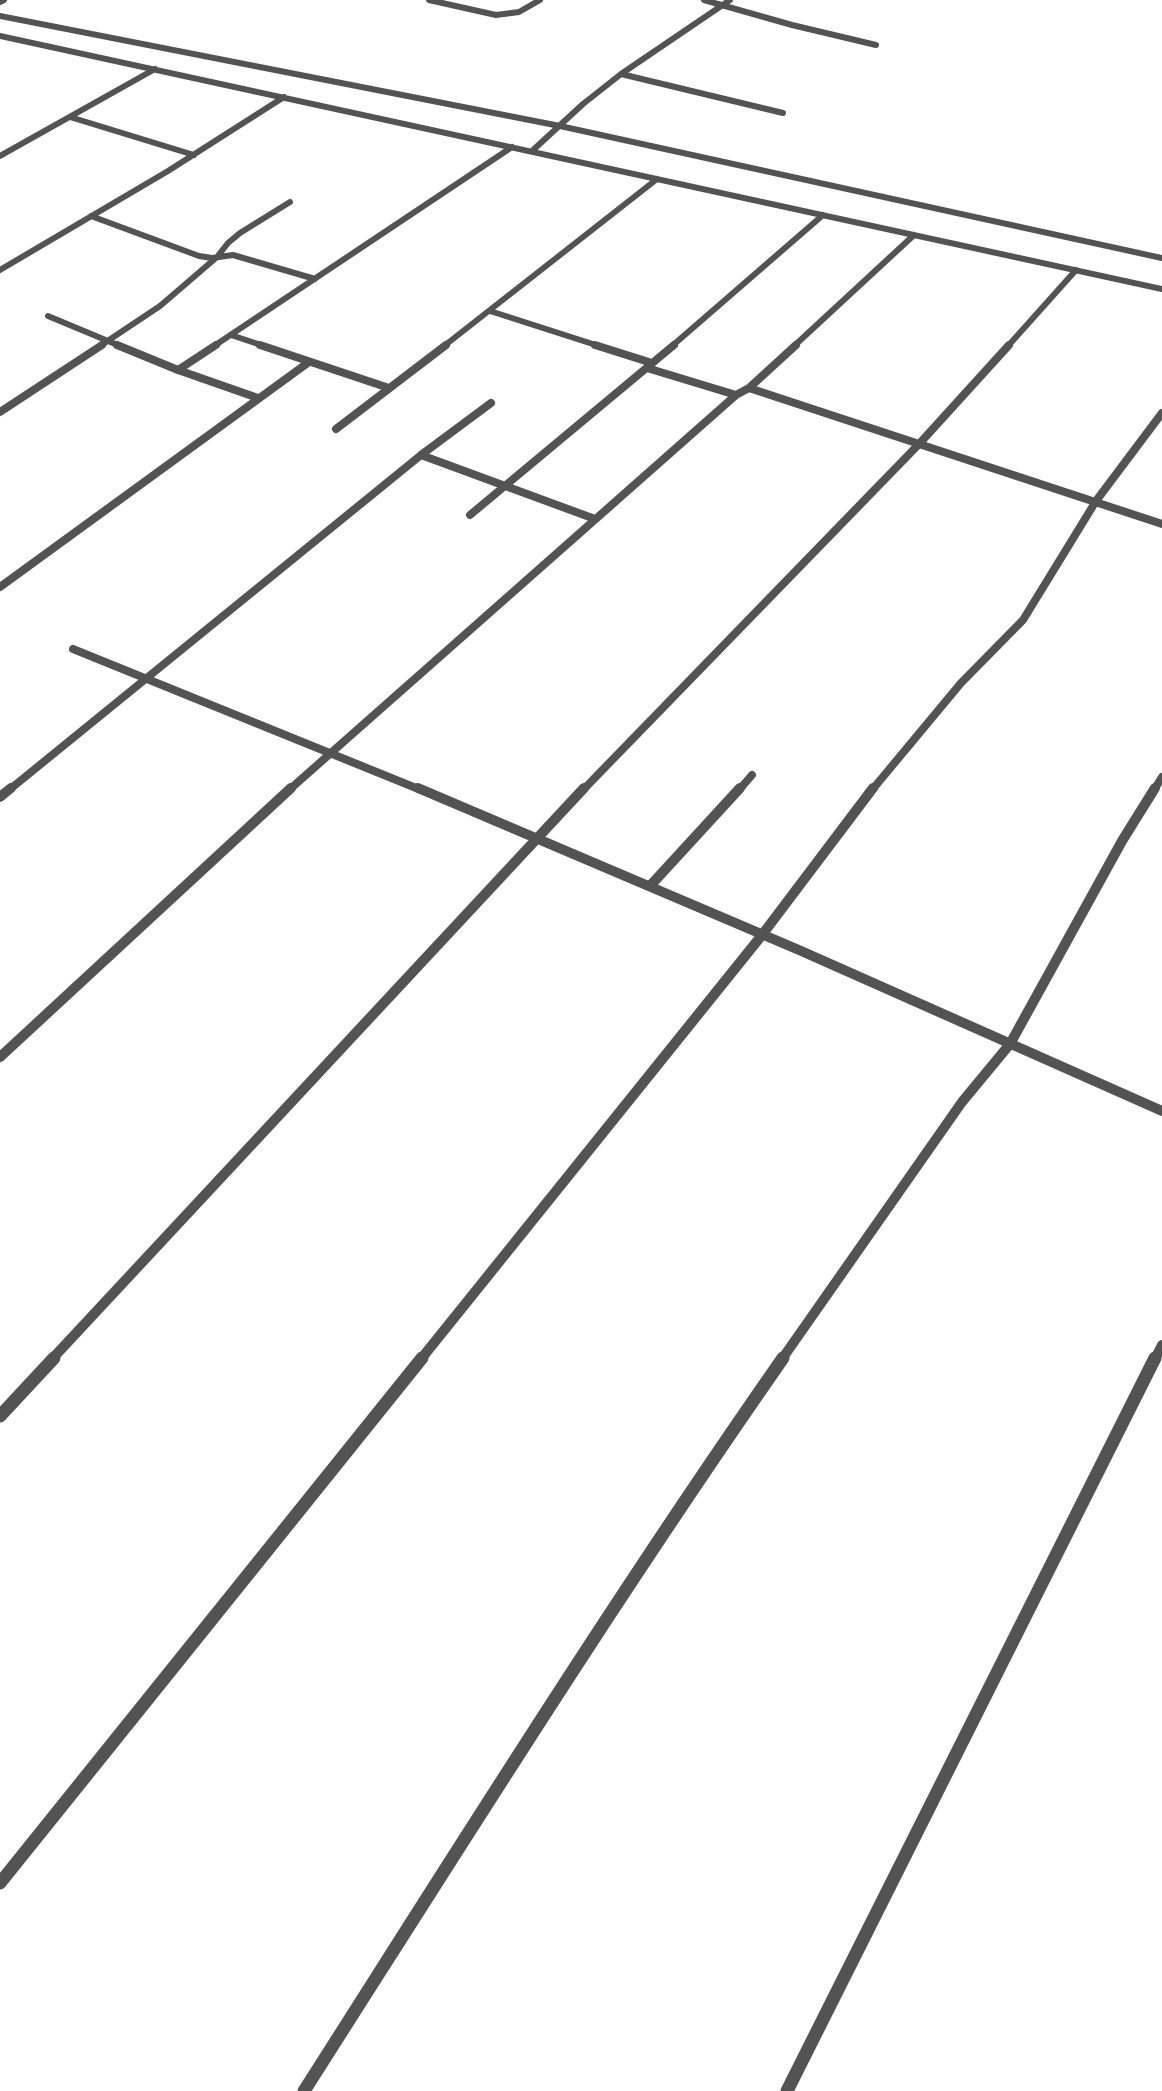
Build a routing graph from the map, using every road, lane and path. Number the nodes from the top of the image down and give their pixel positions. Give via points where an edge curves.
1 (4, 0) edge
2 (429, 0) edge
3 (540, 0) edge
4 (704, 0) edge
5 (730, 0) edge
6 (0, 2) edge
7 (721, 6) junction
8 (0, 16) edge
9 (0, 36) edge
10 (876, 45) dead end
11 (155, 69) junction
12 (621, 74) junction
13 (284, 97) junction
14 (783, 114) dead end
15 (70, 117) junction
16 (560, 126) junction
17 (512, 147) junction
18 (532, 151) junction
19 (194, 155) junction
20 (0, 156) edge
21 (657, 179) junction
22 (290, 202) dead end
23 (823, 215) junction
24 (91, 216) junction
25 (914, 235) junction
26 (217, 257) junction
27 (1162, 258) edge
28 (0, 270) edge
29 (1076, 270) junction
30 (315, 279) junction
31 (1162, 289) edge
32 (490, 311) junction
33 (48, 316) dead end
34 (231, 335) junction
35 (108, 341) junction
36 (309, 362) junction
37 (650, 366) junction
38 (178, 370) junction
39 (390, 388) junction
40 (749, 388) junction
41 (736, 395) junction
42 (258, 398) junction
43 (491, 403) dead end
44 (0, 412) edge
45 (1162, 413) edge
46 (336, 429) dead end
47 (920, 443) junction
48 (421, 455) junction
49 (505, 486) junction
50 (1096, 501) junction
51 (470, 515) dead end
52 (595, 518) junction
53 (1162, 524) edge
54 (0, 587) edge
55 (73, 649) dead end
56 (145, 678) junction
57 (330, 752) junction
58 (752, 775) dead end
59 (1162, 777) edge
60 (0, 797) edge
61 (536, 838) junction
62 (650, 886) junction
63 (762, 935) junction
64 (1010, 1044) junction
65 (0, 1058) edge
66 (1162, 1111) edge
67 (1162, 1345) edge
68 (0, 1416) edge
69 (0, 1883) edge
70 (304, 2091) edge
71 (787, 2091) edge

1 - 6 street
2 - 3 street via 505,15 519,12
4 - 7 street
5 - 7 street
7 - 10 street
7 - 12 street
8 - 16 street
9 - 11 street
11 - 13 street
11 - 15 street
12 - 14 street
12 - 16 street
13 - 17 street
13 - 19 street
15 - 19 street
15 - 20 street
16 - 18 street
16 - 27 street
17 - 18 street
17 - 30 street
18 - 21 street
19 - 24 street
21 - 23 street
21 - 32 street
22 - 26 street via 240,234
23 - 25 street
23 - 37 street
24 - 26 street via 200,256
24 - 28 street
25 - 29 street
25 - 40 street
26 - 30 street via 240,256
26 - 35 street via 160,306
29 - 31 street
29 - 47 street
30 - 34 street
32 - 37 street
32 - 39 street
33 - 35 street
34 - 36 street
34 - 38 street
35 - 38 street
35 - 44 street
36 - 39 street
36 - 42 street
37 - 41 street
37 - 49 street
38 - 42 street
39 - 46 street
40 - 41 street
40 - 47 street
41 - 52 street
42 - 54 street
43 - 48 street
45 - 50 street
47 - 50 street
47 - 61 street
48 - 49 street
48 - 56 street
49 - 51 street
49 - 52 street
50 - 53 street
50 - 63 street via 1024,620 961,683 872,789
52 - 57 street
55 - 56 street
56 - 57 street
56 - 60 street
57 - 61 street
57 - 65 street
58 - 62 street
59 - 64 street via 1122,841
61 - 62 street
61 - 68 street
62 - 63 street
63 - 64 street
63 - 69 street
64 - 66 street
64 - 70 street via 962,1102 736,1425 520,1752
67 - 71 street

